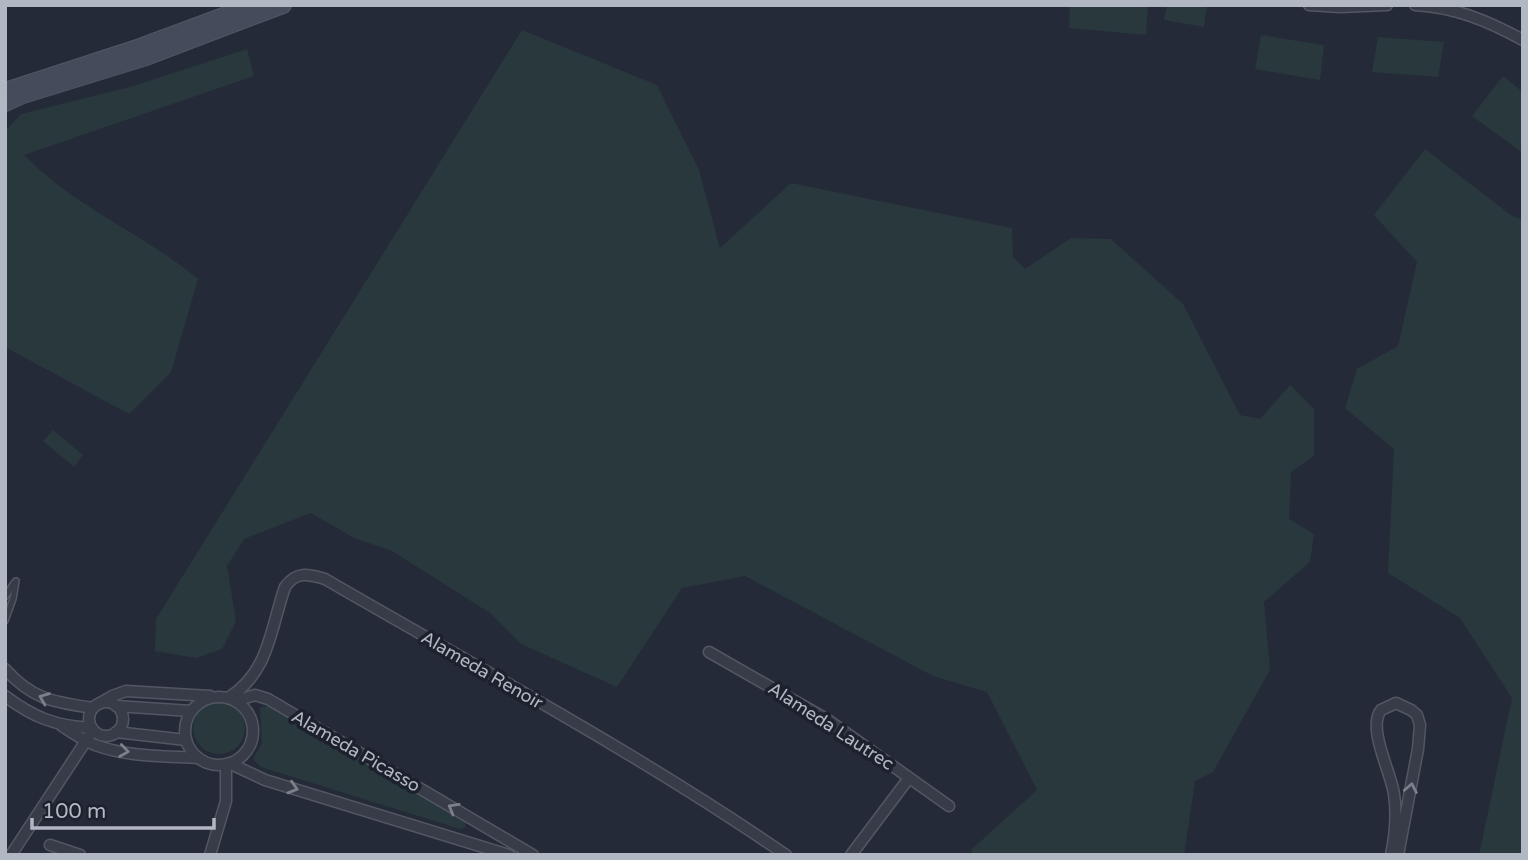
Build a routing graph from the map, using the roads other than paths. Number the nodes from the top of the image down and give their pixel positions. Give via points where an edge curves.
1 (253, 5) edge
2 (283, 5) edge
3 (1309, 5) edge
4 (1379, 5) edge
5 (1387, 5) edge
6 (1415, 5) edge
7 (1523, 40) edge
8 (5, 90) edge
9 (5, 103) edge
10 (5, 597) edge
11 (5, 621) edge
12 (709, 652) dead end
13 (5, 669) edge
14 (5, 696) edge
15 (227, 699) junction
16 (116, 706) junction
17 (94, 707) junction
18 (191, 711) junction
19 (62, 726) junction
20 (93, 729) junction
21 (116, 732) junction
22 (186, 740) junction
23 (86, 741) junction
24 (198, 758) junction
25 (228, 763) junction
26 (909, 778) junction
27 (949, 806) dead end
28 (474, 820) junction
29 (464, 840) junction
30 (50, 845) dead end
31 (11, 855) edge
32 (80, 855) edge
33 (210, 855) edge
34 (509, 855) edge
35 (533, 855) edge
36 (786, 855) edge
37 (851, 855) edge
38 (1391, 855) edge
39 (1398, 855) edge

1 - 8 main road
2 - 9 main road
3 - 4 street
4 - 5 street
6 - 7 street via 1454,9
10 - 11 lane via 16,581
12 - 26 street, Alameda Lautrec via 828,720
17 -> 13 street via 40,697
14 - 19 street
15 - 17 street, Alameda Picasso via 126,691
15 - 18 street, Alameda Picasso via 206,699
15 - 25 street via 245,709 253,729 247,749
28 -> 15 street, Alameda Picasso via 268,699 255,695
15 - 36 street, Alameda Renoir via 247,684 261,664 290,580 304,574 325,579 653,769
16 - 17 street via 106,702
16 - 18 street
16 - 21 street via 122,719
17 - 20 street via 89,720
18 - 22 street
19 - 20 street
19 - 23 street
20 - 21 street via 107,735
20 - 23 street
21 - 22 street
22 - 24 street
23 -> 24 street via 120,752
23 - 31 street
24 - 25 street
25 -> 29 street via 265,780
25 - 33 street via 226,801
26 - 27 street, Alameda Lautrec
26 - 37 street
28 - 29 street via 472,833
28 - 35 street, Alameda Picasso
29 - 34 street
30 - 32 street
39 -> 38 street via 1420,725 1417,715 1396,703 1381,710 1375,722 1394,793

